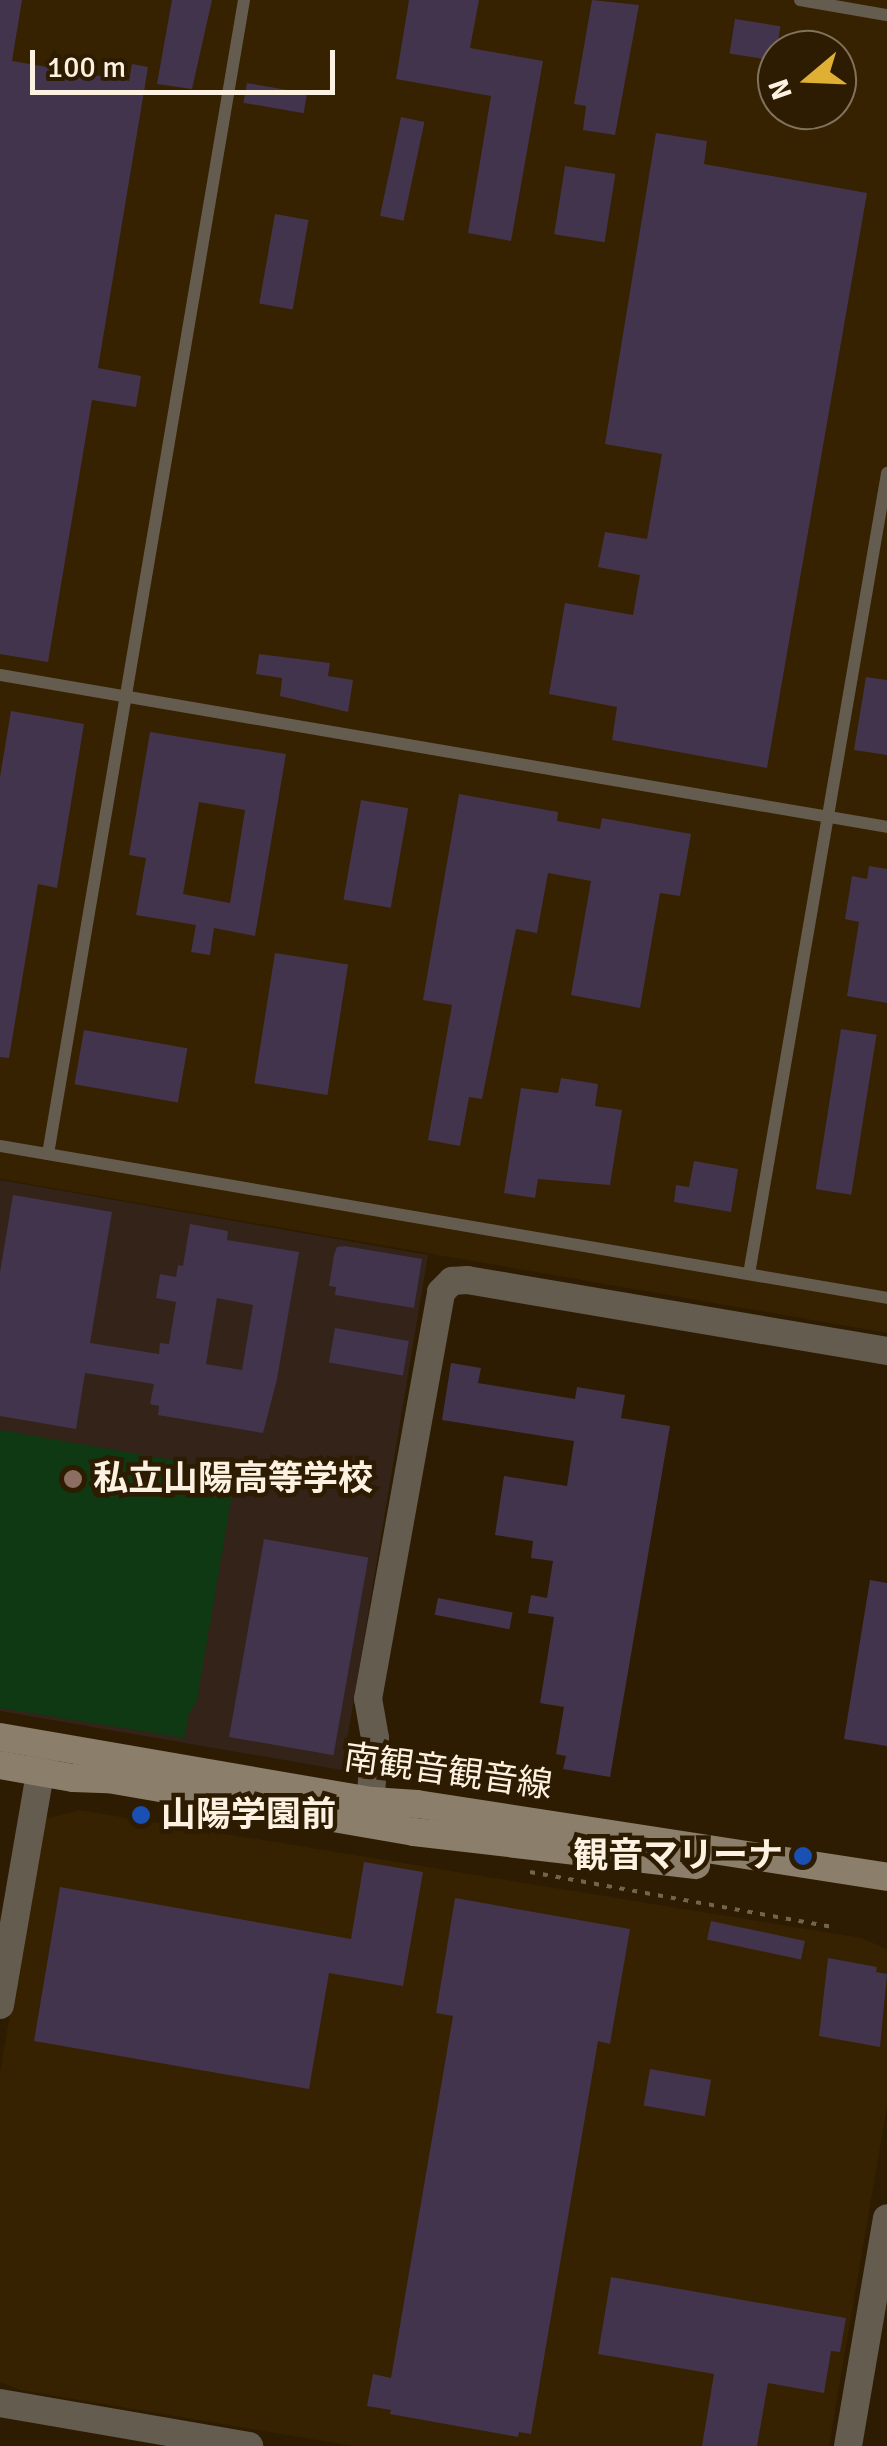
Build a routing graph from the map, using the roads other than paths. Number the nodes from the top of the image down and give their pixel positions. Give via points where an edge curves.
1 (244, 0) edge
2 (800, 0) edge
3 (887, 15) edge
4 (887, 474) edge
5 (0, 675) edge
6 (126, 696) junction
7 (828, 817) junction
8 (887, 827) edge
9 (0, 1146) edge
10 (48, 1154) junction
11 (749, 1274) junction
12 (887, 1298) edge
13 (887, 1351) edge
14 (0, 1737) edge
15 (42, 1758) junction
16 (0, 1765) edge
17 (370, 1812) junction
18 (887, 1877) edge
19 (887, 1889) edge
20 (0, 2005) edge
21 (887, 2218) edge
22 (0, 2403) edge
23 (248, 2446) edge
24 (848, 2446) edge

1 - 6 lane
2 - 3 lane
4 - 7 lane
5 - 6 lane
6 - 7 lane
6 - 10 lane
7 - 8 lane
7 - 11 lane
9 - 10 lane
10 - 11 lane
11 - 12 lane
13 - 17 street via 452,1281 442,1292 368,1699 374,1738
14 - 15 main road, 南観音観音線
15 - 16 main road, 南観音観音線
15 - 17 main road, 南観音観音線 via 108,1779
15 - 20 street
17 - 18 main road, 南観音観音線 via 417,1804
17 - 19 main road, 南観音観音線
21 - 24 street
22 - 23 street

